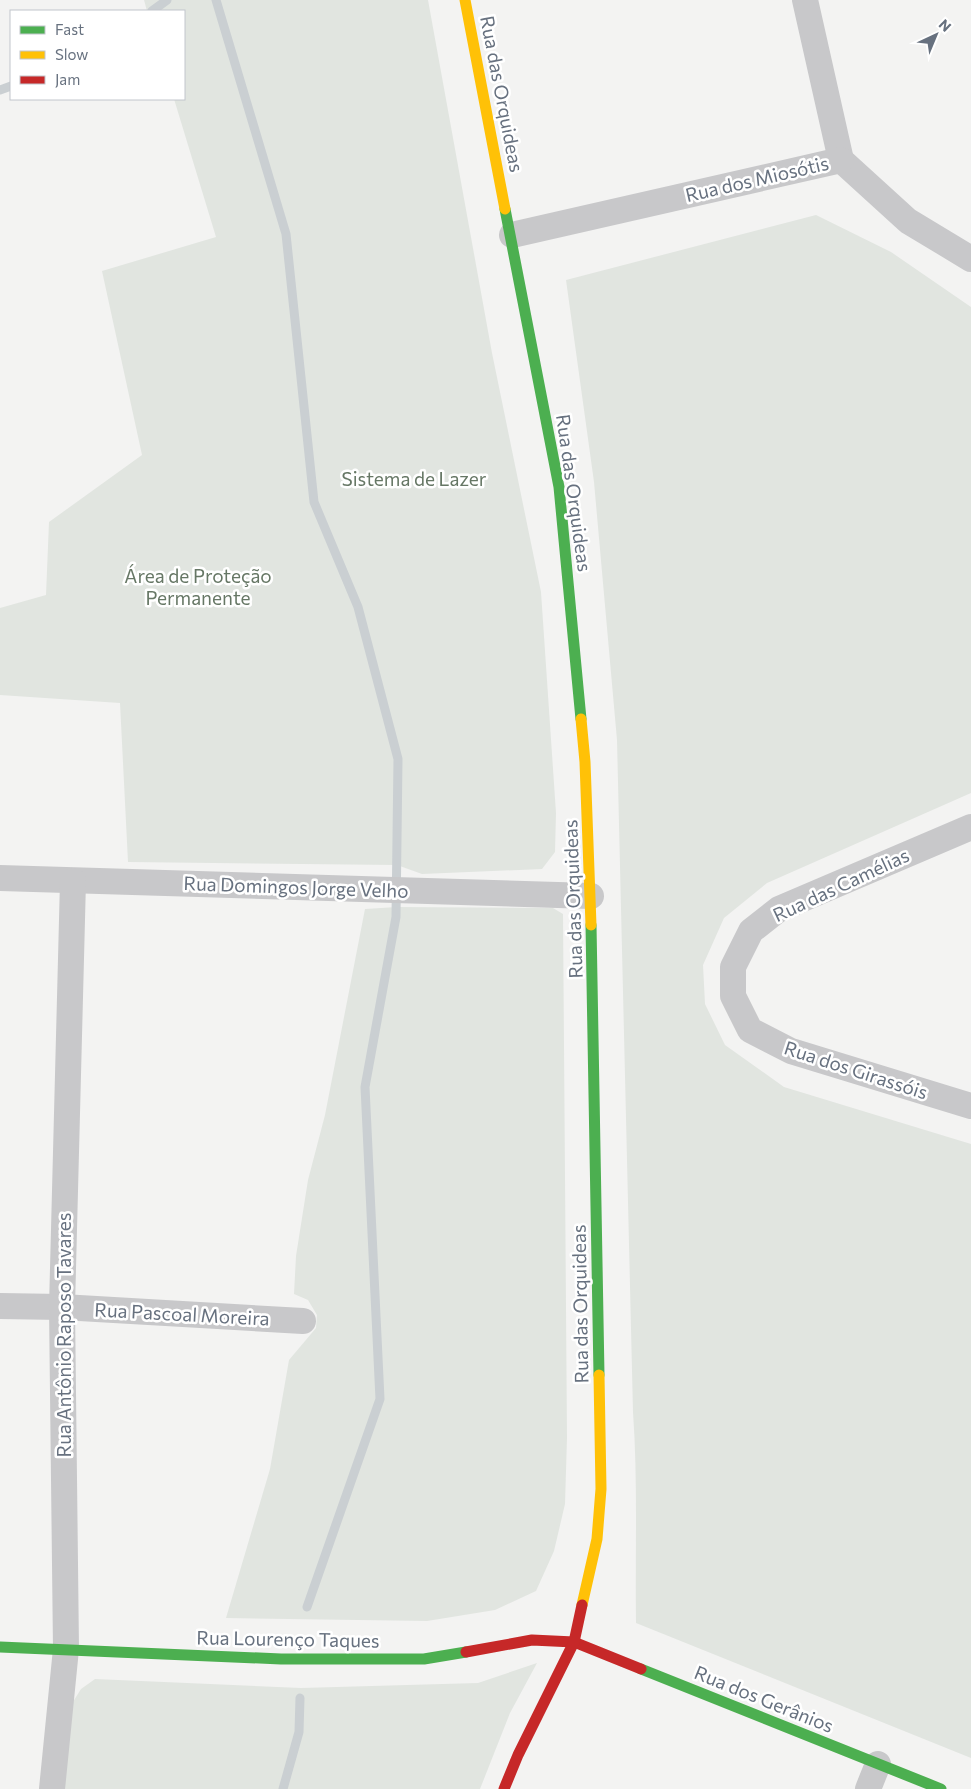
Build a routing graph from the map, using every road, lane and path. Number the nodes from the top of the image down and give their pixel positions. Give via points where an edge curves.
1 (465, 0) edge
2 (805, 0) edge
3 (841, 160) junction
4 (512, 235) junction
5 (971, 259) edge
6 (971, 826) edge
7 (0, 878) edge
8 (73, 881) junction
9 (591, 896) junction
10 (733, 967) joint
11 (971, 1106) edge
12 (0, 1306) edge
13 (62, 1307) junction
14 (303, 1321) dead end
15 (574, 1642) junction
16 (0, 1647) edge
17 (66, 1649) junction
18 (878, 1764) junction
19 (52, 1789) edge
20 (504, 1789) edge
21 (868, 1789) edge
22 (941, 1789) edge

1 - 4 street, Rua das Orquideas
2 - 3 street
3 - 4 street, Rua dos Miosótis
3 - 5 street, Rua dos Miosótis via 908,221
4 - 9 street, Rua das Orquideas via 559,487 585,762
6 - 10 street, Rua das Camélias via 779,909 751,931
7 - 8 street, Rua Domingos Jorge Velho
8 - 9 street, Rua Domingos Jorge Velho
8 - 13 street, Rua Antônio Raposo Tavares
9 - 15 street, Rua das Orquideas via 601,1489 597,1539
10 - 11 street, Rua dos Girassóis via 733,996 750,1030 791,1052
12 - 13 street, Rua Pascoal Moreira
13 - 14 street, Rua Pascoal Moreira
13 - 17 street, Rua Antônio Raposo Tavares
15 - 17 street, Rua Lourenço Taques via 532,1640 424,1659 280,1659
15 - 18 street, Rua dos Gerânios
15 - 20 street, Rua das Orquideas
16 - 17 street, Rua Lourenço Taques
17 - 19 street, Rua Antônio Raposo Tavares
18 - 21 street
18 - 22 street, Rua dos Gerânios

